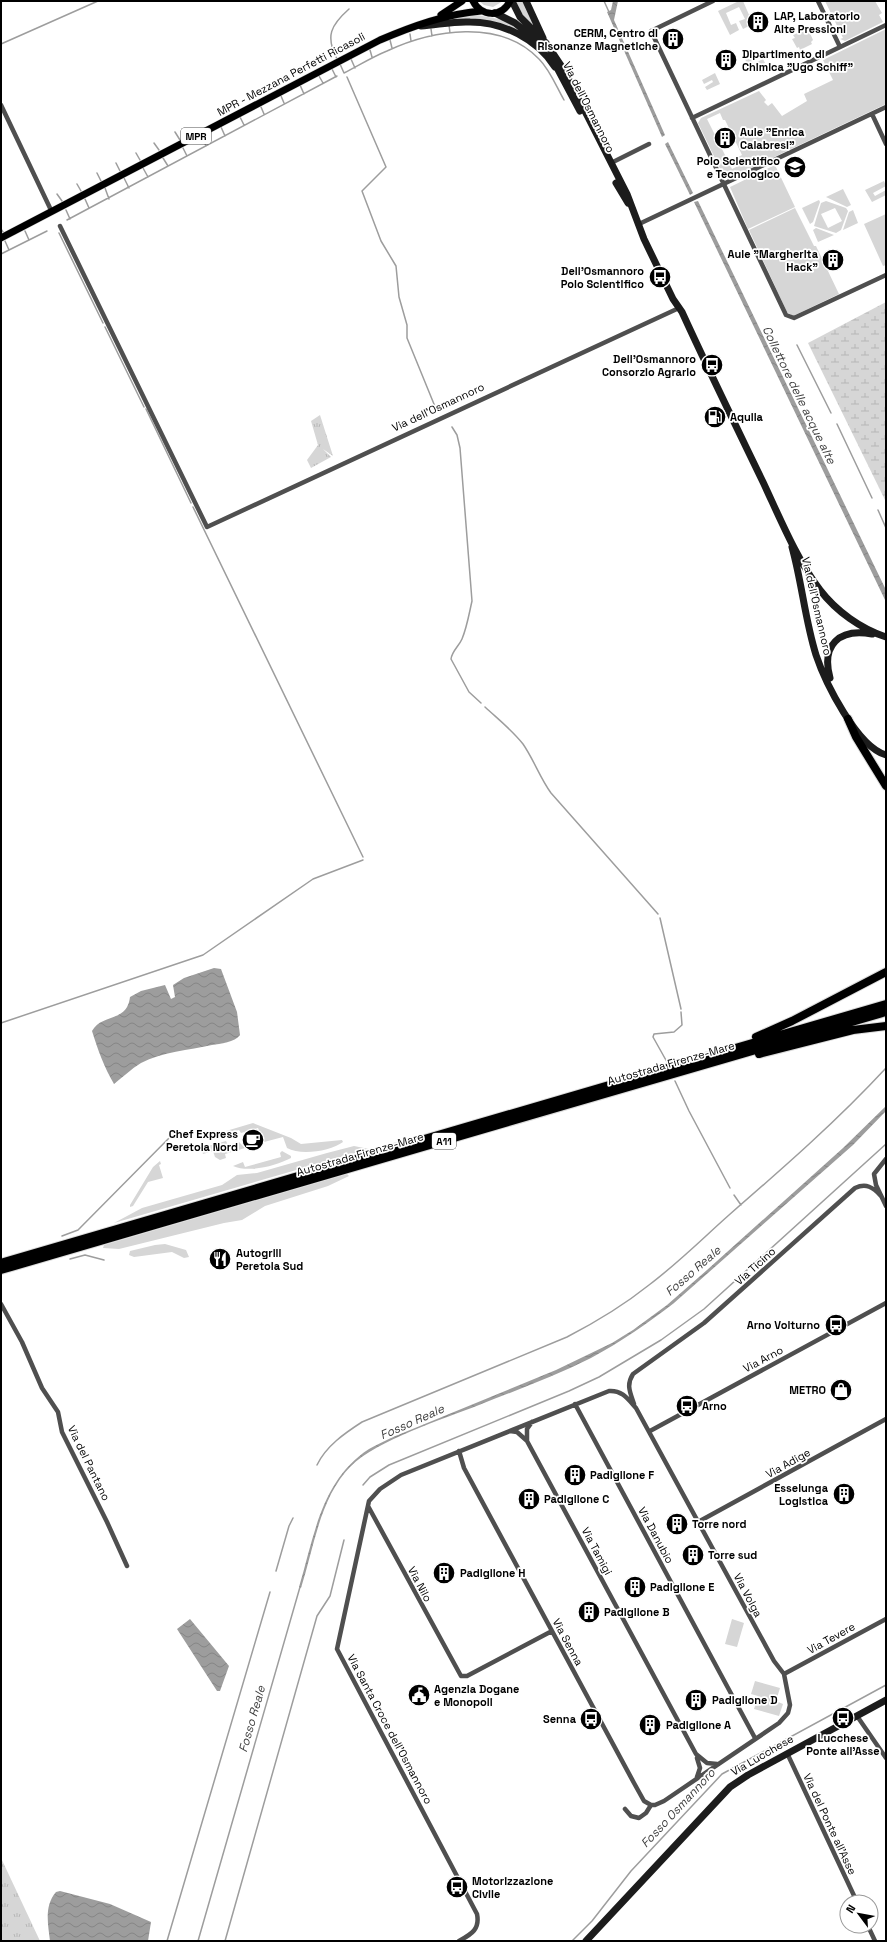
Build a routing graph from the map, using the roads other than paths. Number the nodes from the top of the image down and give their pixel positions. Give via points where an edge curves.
1 (462, 1) edge
2 (473, 1) edge
3 (511, 1) edge
4 (526, 1) edge
5 (713, 1) edge
6 (818, 1) edge
7 (481, 11) junction
8 (495, 14) junction
9 (422, 24) junction
10 (886, 25) edge
11 (415, 26) junction
12 (546, 43) junction
13 (840, 47) junction
14 (565, 84) junction
15 (1, 105) edge
16 (886, 107) edge
17 (872, 114) junction
18 (692, 118) junction
19 (649, 144) dead end
20 (886, 144) edge
21 (611, 163) junction
22 (724, 184) junction
23 (50, 208) dead end
24 (632, 208) junction
25 (639, 224) junction
26 (60, 226) dead end
27 (1, 238) edge
28 (886, 275) edge
29 (680, 310) junction
30 (788, 533) junction
31 (883, 636) edge
32 (834, 694) junction
33 (848, 719) junction
34 (886, 755) edge
35 (886, 786) edge
36 (886, 972) edge
37 (886, 1004) edge
38 (886, 1012) edge
39 (886, 1026) edge
40 (665, 1073) junction
41 (886, 1158) edge
42 (881, 1196) junction
43 (886, 1206) edge
44 (1, 1263) edge
45 (1, 1270) edge
46 (886, 1303) edge
47 (1, 1304) edge
48 (575, 1404) junction
49 (636, 1408) junction
50 (886, 1419) edge
51 (535, 1420) junction
52 (650, 1431) junction
53 (507, 1432) junction
54 (527, 1441) junction
55 (459, 1451) junction
56 (368, 1506) junction
57 (698, 1522) junction
58 (127, 1566) dead end
59 (886, 1619) edge
60 (552, 1631) junction
61 (784, 1674) junction
62 (886, 1700) edge
63 (857, 1716) junction
64 (755, 1738) junction
65 (787, 1753) junction
66 (696, 1754) junction
67 (886, 1758) edge
68 (719, 1763) junction
69 (694, 1780) junction
70 (651, 1805) junction
71 (625, 1810) dead end
72 (853, 1894) edge
73 (460, 1941) edge
74 (586, 1941) edge

1 - 9 main road, MPR - Mezzana Perfetti Ricasoli / MPR
2 - 7 main road
3 - 8 main road, Via dell'Osmannoro
3 - 12 main road, Via dell'Osmannoro via 520,17
4 - 12 main road
5 - 18 street via 651,31
6 - 13 street
7 - 8 main road, Via dell'Osmannoro
7 - 9 main road, MPR - Mezzana Perfetti Ricasoli / MPR via 453,15
8 - 14 main road, Via dell'Osmannoro via 515,23 542,46 554,61
9 - 11 main road, MPR - Mezzana Perfetti Ricasoli / MPR
10 - 13 street
11 - 14 main road, MPR via 466,22 488,24 514,32 539,48
11 - 27 main road, MPR - Mezzana Perfetti Ricasoli / MPR via 380,40 333,64
12 - 21 main road, Via dell'Osmannoro via 564,70
13 - 18 street
14 - 24 main road, Via dell'Osmannoro via 623,196
15 - 23 street
16 - 17 street
17 - 20 street
17 - 22 street
18 - 22 street
19 - 21 street
21 - 24 main road, Via dell'Osmannoro
22 - 25 street
22 - 28 street via 786,315 794,318
24 - 25 main road, Via dell'Osmannoro
25 - 29 main road, Via dell'Osmannoro via 677,297
26 - 29 street, Via dell'Osmannoro via 207,527
29 - 30 main road, Via dell'Osmannoro
30 - 31 main road, Via dell'Osmannoro via 824,596 844,614
30 - 32 main road, Via dell'Osmannoro via 816,654
31 - 32 main road via 853,632 835,641 827,658
32 - 33 main road, Via dell'Osmannoro
33 - 34 main road, Via dell'Osmannoro via 866,744
33 - 35 highway
36 - 40 highway via 760,1036
37 - 40 highway, Autostrada Firenze-Mare / A11
38 - 40 highway, Autostrada Firenze-Mare / A11
39 - 40 highway via 853,1030
40 - 44 highway, Autostrada Firenze-Mare / A11
40 - 45 highway, Autostrada Firenze-Mare / A11
41 - 42 street via 874,1174 874,1181
42 - 43 street
42 - 49 street, Via Ticino via 868,1186 855,1188 704,1323 634,1374 628,1388
46 - 52 street, Via Arno
47 - 58 street, Via del Pantano via 22,1342 42,1388 58,1412 62,1432
48 - 49 street, Via Volga via 613,1390 624,1395
48 - 51 street, Via Volga
48 - 64 street, Via Danubio
49 - 52 street, Via Volga
50 - 57 street, Via Adige
51 - 53 street, Via Volga
51 - 54 street via 526,1429
52 - 57 street, Via Volga
53 - 54 street via 517,1432
53 - 55 street, Via Volga
54 - 66 street, Via Tamigi
55 - 56 street via 390,1481 371,1498
55 - 60 street, Via Senna via 464,1468
56 - 60 street, Via Nilo via 459,1674 465,1677
56 - 73 street, Via Santa Croce dell'Osmannoro via 338,1649 474,1907 479,1921 478,1927
57 - 61 street, Via Volga via 774,1662
59 - 61 street, Via Tevere
60 - 70 street, Via Senna via 641,1797
61 - 64 street, Via Volga via 789,1692 788,1713
62 - 63 main road, Via Lucchese
63 - 65 main road, Via Lucchese
63 - 67 street
64 - 68 street, Via Volga
65 - 72 street, Via del Ponte all'Asse
65 - 74 main road, Via Lucchese via 748,1775 723,1793
66 - 68 street via 707,1764
66 - 69 street, Via Tamigi via 700,1768
68 - 69 street, Via Volga
69 - 70 street, Via Volga via 659,1804
70 - 71 street via 639,1818 631,1816

